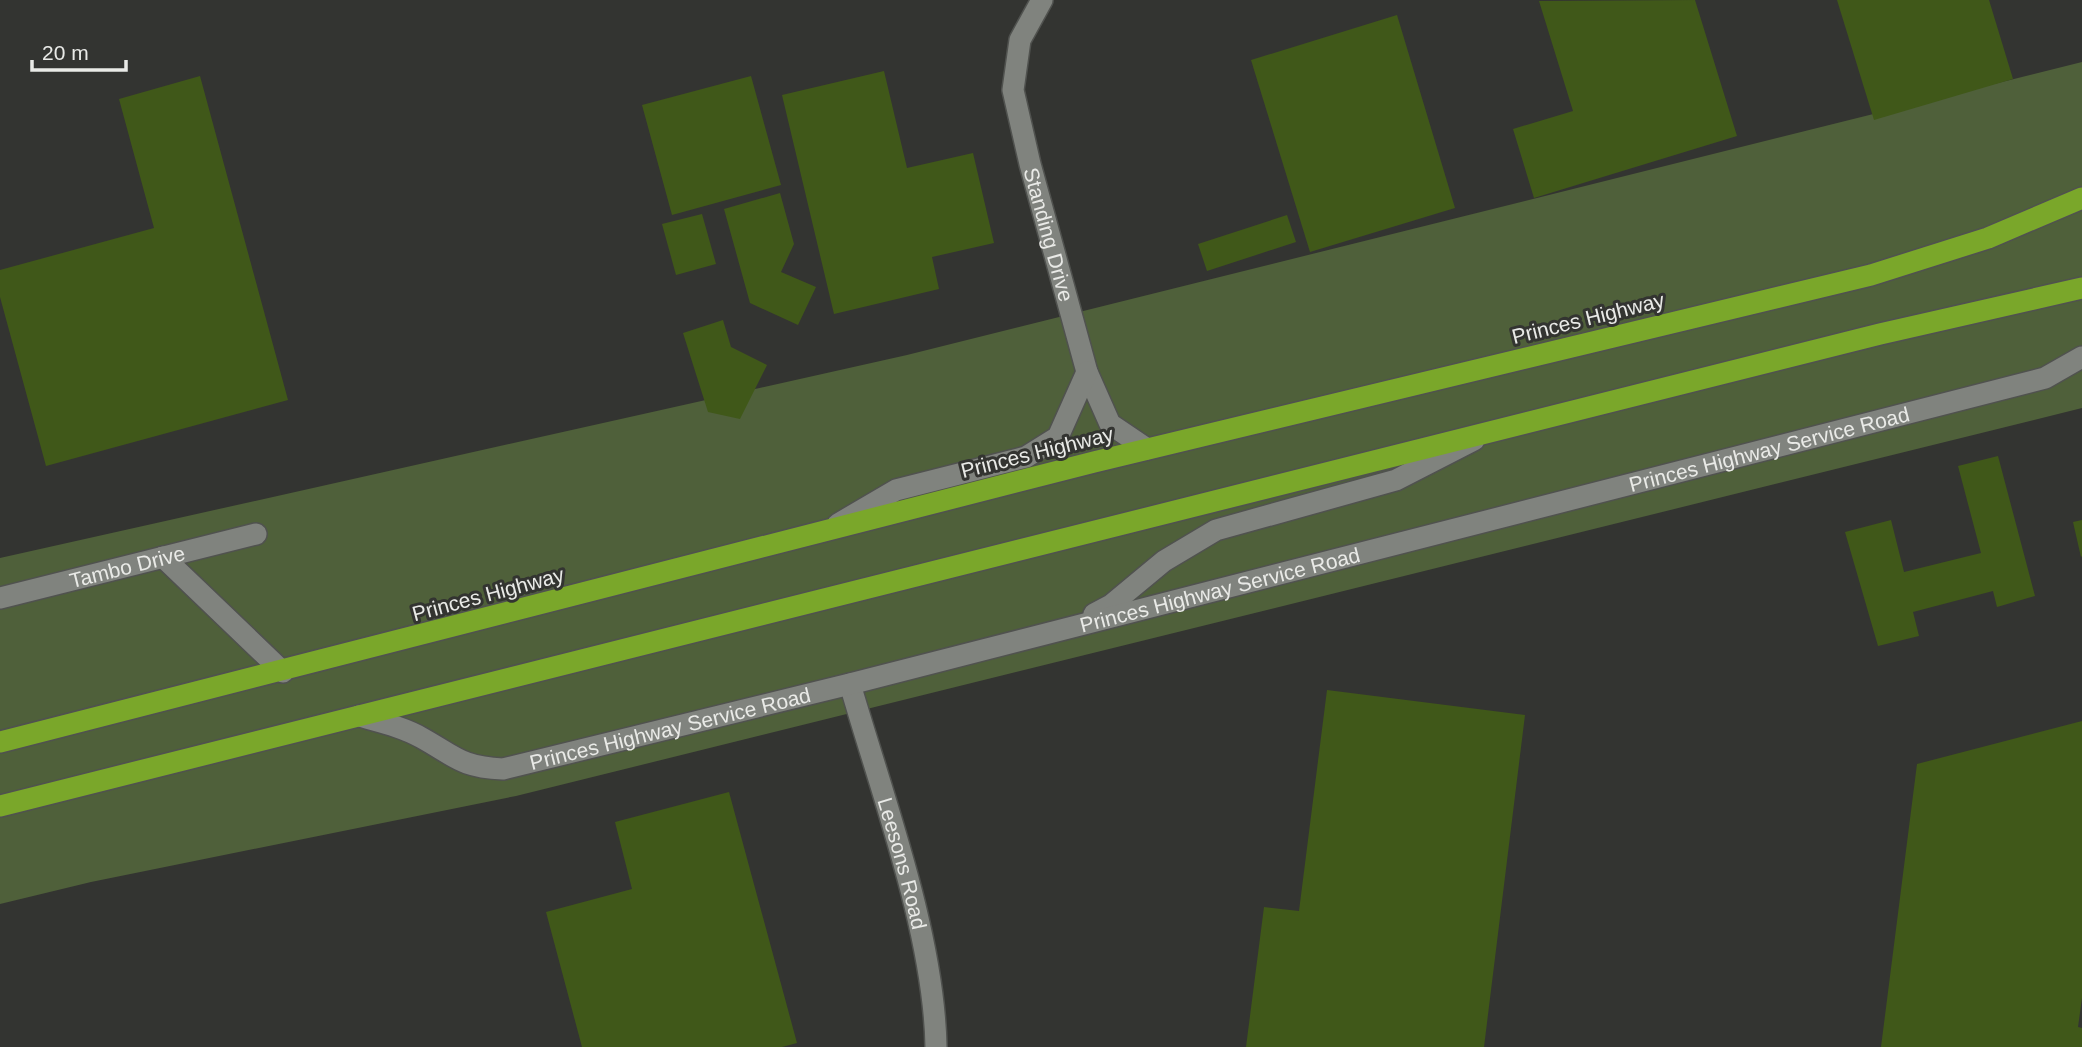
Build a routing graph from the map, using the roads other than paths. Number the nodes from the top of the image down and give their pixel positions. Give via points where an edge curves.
1 (1042, 0) edge
2 (2082, 198) edge
3 (2082, 288) edge
4 (2082, 357) edge
5 (1087, 372) junction
6 (1495, 430) junction
7 (1147, 449) junction
8 (826, 531) junction
9 (256, 534) dead end
10 (163, 557) junction
11 (0, 598) edge
12 (1062, 629) junction
13 (283, 672) junction
14 (850, 684) junction
15 (359, 716) junction
16 (0, 742) edge
17 (0, 806) edge
18 (936, 1047) edge

1 - 5 street, Standing Drive via 1020,40 1013,90
2 - 7 highway, Princes Highway via 1988,238 1871,275
3 - 6 highway
4 - 12 street, Princes Highway Service Road via 2045,378
5 - 7 street, Standing Drive via 1110,424
5 - 8 street via 1058,437 1026,457 896,490
6 - 12 street via 1396,480 1216,530 1164,561 1111,606
6 - 15 highway
7 - 8 highway, Princes Highway
8 - 13 highway, Princes Highway
9 - 10 street, Tambo Drive
10 - 11 street, Tambo Drive
10 - 13 street
12 - 14 street, Princes Highway Service Road
13 - 16 highway, Princes Highway
14 - 15 street, Princes Highway Service Road via 503,769 474,768 421,737
14 - 18 street, Leesons Road via 916,914 935,1015
15 - 17 highway

